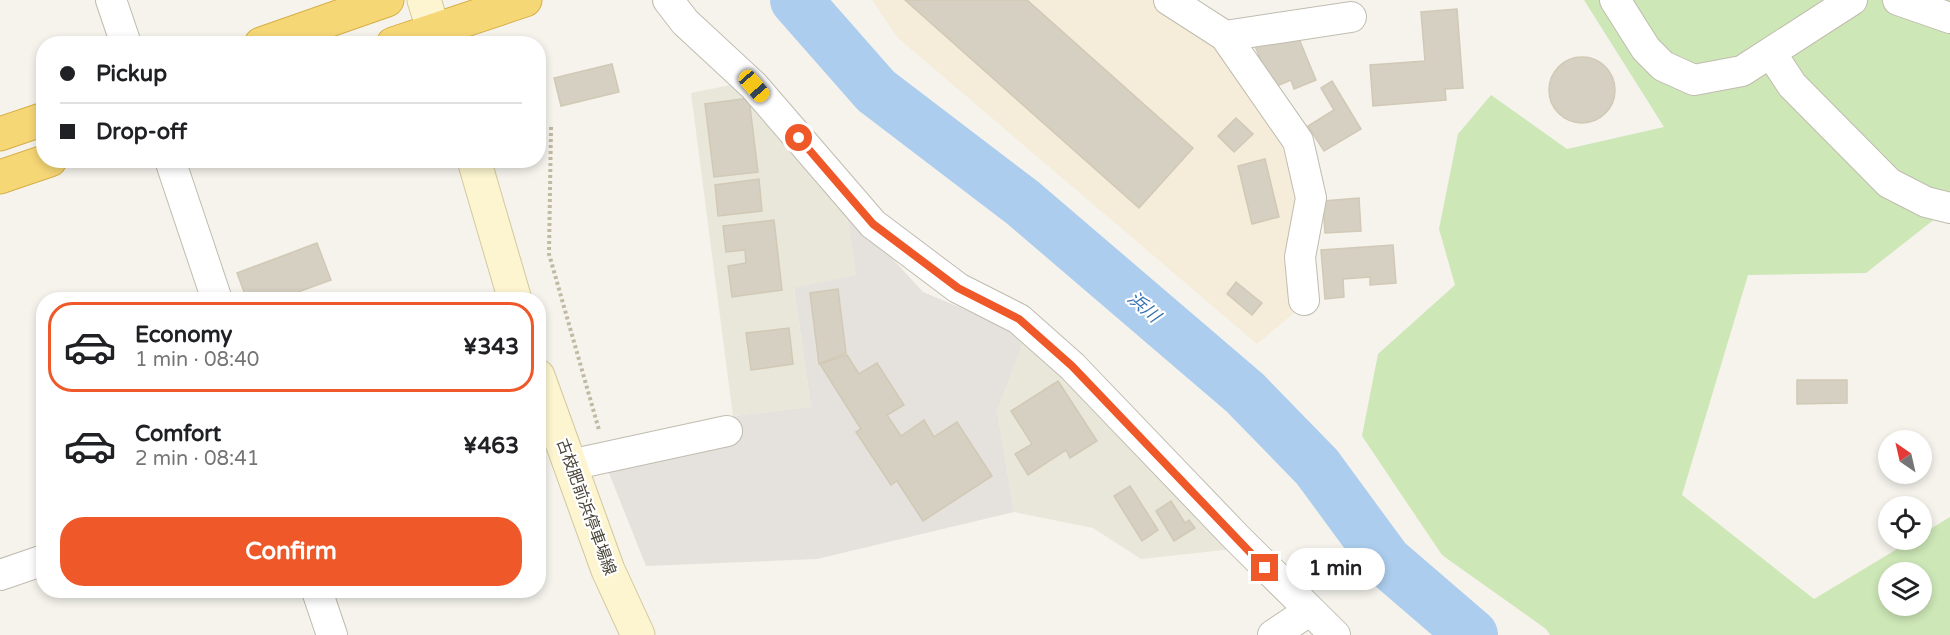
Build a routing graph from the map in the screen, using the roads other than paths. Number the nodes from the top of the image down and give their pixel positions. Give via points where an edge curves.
1 (111, 0) edge
2 (387, 0) edge
3 (525, 0) edge
4 (668, 0) edge
5 (1169, 0) edge
6 (1615, 0) edge
7 (1852, 0) edge
8 (1899, 0) edge
9 (1351, 17) dead end
10 (1950, 18) edge
11 (432, 24) edge
12 (123, 36) edge
13 (284, 36) edge
14 (409, 36) edge
15 (1225, 36) junction
16 (1771, 53) junction
17 (36, 121) edge
18 (0, 134) edge
19 (36, 165) edge
20 (173, 168) edge
21 (476, 168) edge
22 (0, 177) edge
23 (1950, 208) edge
24 (214, 292) edge
25 (514, 292) edge
26 (1304, 300) dead end
27 (546, 403) edge
28 (727, 431) dead end
29 (570, 465) junction
30 (36, 563) edge
31 (0, 575) edge
32 (319, 598) edge
33 (1308, 611) junction
34 (332, 635) edge
35 (638, 635) edge
36 (1273, 635) edge
37 (1335, 635) edge

1 - 12 street
2 - 13 highway
3 - 11 highway
4 - 33 street via 685,22 754,86 873,224 958,288 1019,319 1072,366
5 - 15 street
6 - 16 street via 1646,49 1663,66 1694,80 1742,71
7 - 16 street
8 - 10 street
9 - 15 street
11 - 14 highway
15 - 26 street via 1298,141 1311,198 1300,257
16 - 23 street via 1792,85 1888,183 1926,202
17 - 18 highway
19 - 22 highway
20 - 24 street
21 - 25 main road
27 - 29 main road, 古枝肥前浜停車場線
28 - 29 street
29 - 35 main road, 古枝肥前浜停車場線 via 608,570
30 - 31 street
32 - 34 street
33 - 36 street
33 - 37 street

